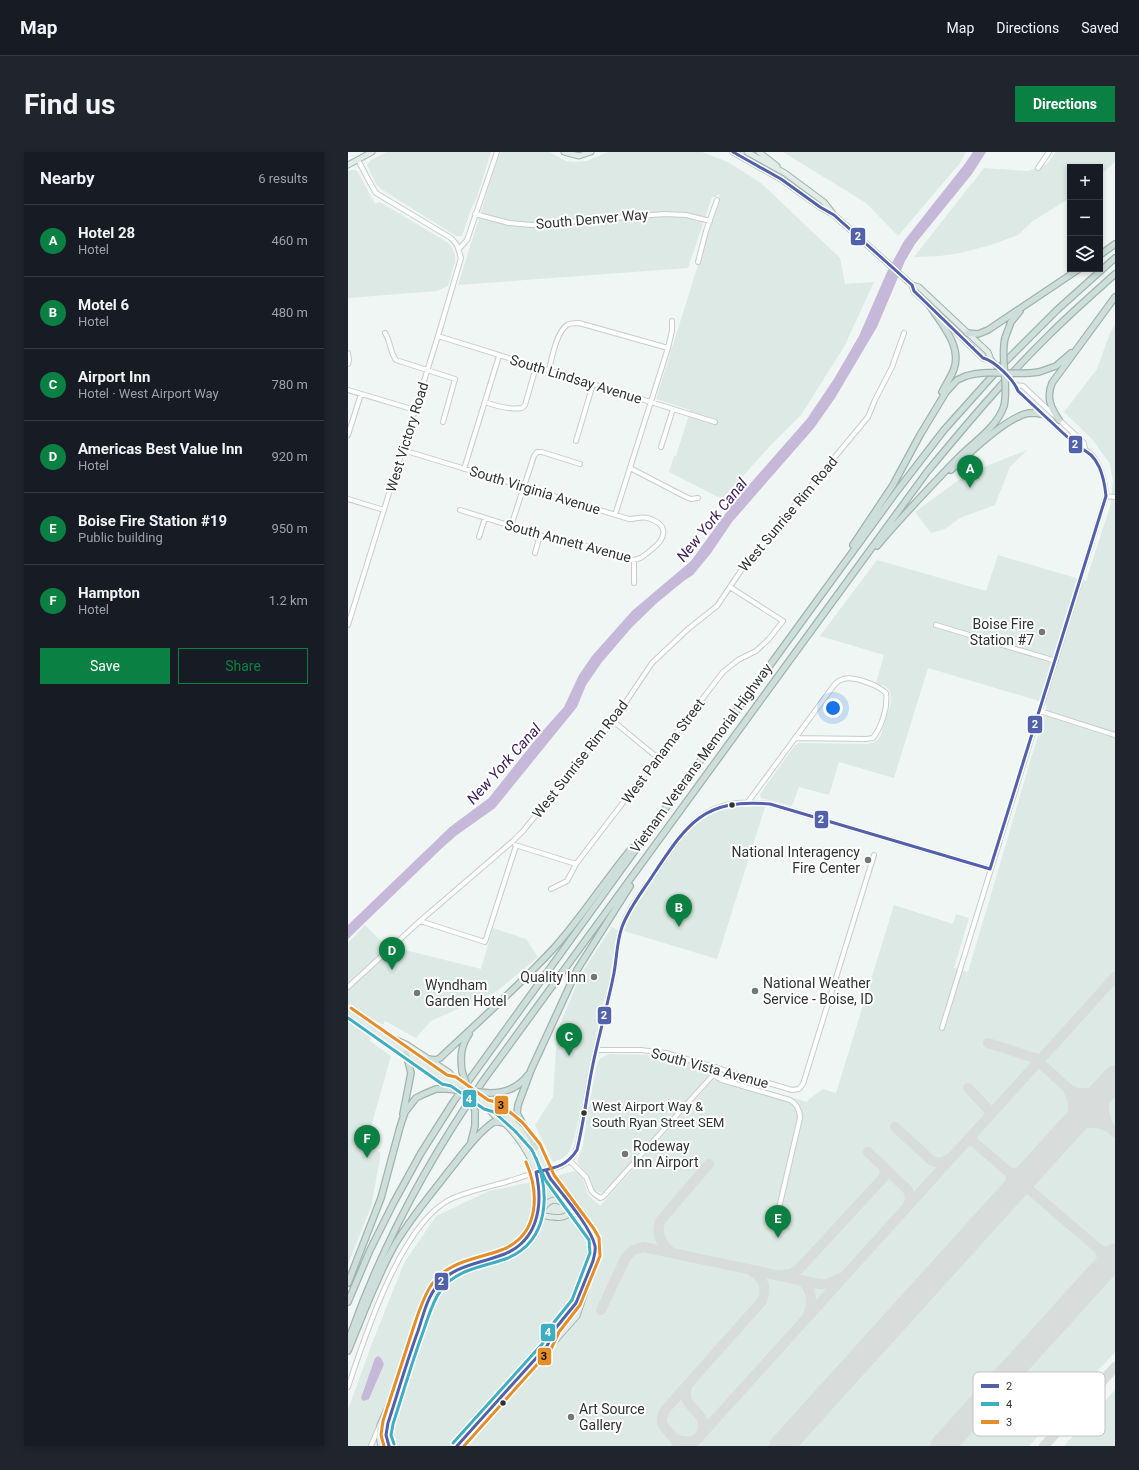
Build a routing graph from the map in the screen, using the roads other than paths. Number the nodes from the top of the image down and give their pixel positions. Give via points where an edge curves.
1 (372, 152) edge
2 (497, 152) edge
3 (564, 152) edge
4 (591, 152) edge
5 (733, 152) edge
6 (747, 152) edge
7 (758, 152) edge
8 (1049, 152) edge
9 (358, 160) junction
10 (348, 165) edge
11 (1038, 168) dead end
12 (785, 173) junction
13 (717, 200) dead end
14 (475, 214) junction
15 (834, 215) junction
16 (710, 221) junction
17 (1115, 244) edge
18 (459, 248) junction
19 (1103, 253) edge
20 (1115, 258) edge
21 (698, 262) dead end
22 (1075, 272) edge
23 (1115, 274) edge
24 (912, 285) junction
25 (1115, 297) edge
26 (1032, 301) junction
27 (930, 306) junction
28 (672, 321) dead end
29 (385, 333) dead end
30 (904, 333) dead end
31 (967, 333) junction
32 (438, 336) junction
33 (1086, 337) junction
34 (668, 348) junction
35 (348, 353) edge
36 (499, 356) junction
37 (991, 360) junction
38 (348, 364) edge
39 (536, 366) junction
40 (427, 370) junction
41 (549, 370) junction
42 (1004, 373) junction
43 (593, 384) junction
44 (1016, 385) junction
45 (348, 390) edge
46 (361, 394) junction
47 (485, 402) junction
48 (651, 402) junction
49 (672, 409) junction
50 (415, 410) junction
51 (1041, 414) junction
52 (1059, 420) junction
53 (443, 422) dead end
54 (715, 422) dead end
55 (348, 435) edge
56 (920, 435) junction
57 (576, 441) dead end
58 (661, 447) dead end
59 (1085, 449) junction
60 (403, 450) junction
61 (580, 464) dead end
62 (630, 468) junction
63 (464, 469) junction
64 (524, 487) junction
65 (931, 487) junction
66 (1106, 496) junction
67 (1115, 497) edge
68 (698, 498) dead end
69 (348, 499) edge
70 (384, 510) junction
71 (460, 510) dead end
72 (615, 515) junction
73 (485, 518) junction
74 (511, 526) junction
75 (663, 531) joint
76 (540, 535) junction
77 (479, 537) dead end
78 (535, 553) dead end
79 (634, 560) junction
80 (634, 583) dead end
81 (730, 587) junction
82 (831, 604) junction
83 (348, 625) edge
84 (936, 625) dead end
85 (794, 631) junction
86 (1056, 661) junction
87 (1040, 711) junction
88 (613, 721) junction
89 (1115, 735) edge
90 (795, 738) junction
91 (658, 758) junction
92 (748, 802) junction
93 (660, 816) junction
94 (513, 841) junction
95 (516, 846) junction
96 (650, 852) junction
97 (874, 855) dead end
98 (576, 864) junction
99 (990, 869) junction
100 (551, 889) dead end
101 (420, 921) junction
102 (348, 987) edge
103 (348, 1012) edge
104 (942, 1028) dead end
105 (473, 1029) junction
106 (378, 1032) junction
107 (596, 1050) junction
108 (406, 1053) junction
109 (428, 1059) junction
110 (716, 1068) junction
111 (532, 1070) junction
112 (713, 1075) junction
113 (453, 1081) junction
114 (468, 1092) junction
115 (486, 1105) junction
116 (504, 1123) junction
117 (400, 1127) junction
118 (468, 1147) junction
119 (536, 1147) junction
120 (570, 1161) junction
121 (546, 1170) junction
122 (536, 1172) junction
123 (779, 1208) dead end
124 (574, 1210) junction
125 (538, 1215) junction
126 (593, 1261) junction
127 (348, 1282) edge
128 (348, 1302) edge
129 (348, 1342) edge
130 (348, 1351) edge
131 (405, 1368) junction
132 (348, 1387) edge
133 (380, 1425) junction
134 (371, 1446) edge
135 (381, 1446) edge
136 (389, 1446) edge
137 (457, 1446) edge
138 (461, 1446) edge

1 - 9 main road
2 - 14 street
3 - 4 main road via 579,156
5 - 15 main road via 781,179
6 - 12 main road
7 - 12 main road
8 - 11 street
9 - 10 main road
9 - 18 street via 376,192 451,238
12 - 15 main road via 824,202
13 - 16 street
14 - 16 street, South Denver Way via 509,223 532,225 664,214 686,215
14 - 18 street via 467,240
15 - 24 main road
16 - 21 street
17 - 19 highway
18 - 32 street, West Victory Road via 459,267
20 - 85 highway, Vietnam Veterans Memorial Highway via 1038,329 959,413 905,480
22 - 26 highway
23 - 82 highway, Vietnam Veterans Memorial Highway via 1050,334 964,428 927,472
24 - 27 main road via 914,291
24 - 31 main road via 919,287
25 - 33 highway
26 - 31 highway via 981,333
26 - 42 highway, bridge via 1015,317 1008,329 1005,338
27 - 37 main road via 983,358
27 - 56 highway via 952,340 956,360 954,369
28 - 34 street
29 - 40 street via 396,360
30 - 81 street, West Sunrise Rim Road via 892,367 868,418 742,569
31 - 37 main road via 988,352
32 - 36 street, South Lindsay Avenue
32 - 40 street, West Victory Road
33 - 42 highway, bridge via 1063,361 1049,369 1030,374
33 - 52 highway via 1052,384 1048,395
34 - 41 street via 579,323 568,325 559,334
34 - 48 street
35 - 38 street
36 - 39 street, South Lindsay Avenue
36 - 47 street
37 - 42 main road, bridge
39 - 41 street, South Lindsay Avenue
39 - 47 street via 522,408 500,407
40 - 50 street, West Victory Road
40 - 53 street via 455,379
41 - 43 street, South Lindsay Avenue
42 - 44 street, bridge
42 - 56 highway, bridge via 980,373 957,380 950,386
42 - 65 highway, bridge via 1006,398 996,422
43 - 48 street, South Lindsay Avenue
43 - 57 street
44 - 51 street via 1018,392
44 - 52 street via 1023,386
45 - 46 street
46 - 50 street
46 - 55 street
47 - 63 street
48 - 49 street, South Lindsay Avenue
48 - 62 street
49 - 54 street, South Lindsay Avenue
49 - 58 street
50 - 60 street, West Victory Road
51 - 59 street via 1079,448
51 - 65 highway via 1026,414 1002,427
52 - 59 street via 1084,443
56 - 85 highway via 893,485
59 - 66 street via 1098,465
60 - 63 street, South Virginia Avenue
60 - 70 street, West Victory Road
61 - 64 street via 537,452
62 - 68 street via 686,497
62 - 72 street
63 - 64 street, South Virginia Avenue
64 - 72 street, South Virginia Avenue
64 - 74 street
65 - 82 highway via 891,529
66 - 67 street
66 - 86 street
69 - 70 street
70 - 83 street, West Victory Road
71 - 73 street, South Annett Avenue
72 - 75 street, South Virginia Avenue via 629,519 648,518 660,525
73 - 74 street, South Annett Avenue
73 - 77 street
74 - 76 street, South Annett Avenue
75 - 79 street, South Annett Avenue via 663,538 659,544 641,558
76 - 78 street
76 - 79 street, South Annett Avenue
79 - 80 street
81 - 88 street, West Sunrise Rim Road via 717,606 652,663
81 - 91 street, West Panama Street via 782,621 756,651 738,660 723,672
82 - 96 highway, Vietnam Veterans Memorial Highway
84 - 86 street
85 - 93 highway, Vietnam Veterans Memorial Highway
86 - 87 street
87 - 89 street
87 - 99 street
88 - 91 street
88 - 94 street, West Sunrise Rim Road
90 - 90 street via 873,738 878,731 887,702 886,692 879,687 851,678 842,679 835,684
90 - 92 street
91 - 98 street, West Panama Street
92 - 99 street via 770,804
92 - 107 street via 720,807 691,823 634,904 620,933 614,973
93 - 105 highway via 613,870 553,948
93 - 128 highway, Vietnam Veterans Memorial Highway via 486,1055 434,1131 394,1202
94 - 95 street
94 - 101 street, West Sunrise Rim Road
95 - 98 street
95 - 101 street via 485,942
96 - 111 highway via 584,957
96 - 129 highway, Vietnam Veterans Memorial Highway via 464,1109 399,1221 372,1278
97 - 110 street, South Vista Avenue via 803,1084 799,1089 792,1090
98 - 100 street, West Panama Street via 567,881
99 - 104 street
101 - 102 street, West Sunrise Rim Road
103 - 106 main road
105 - 109 highway via 440,1058
105 - 114 highway, bridge via 463,1046 460,1059
106 - 108 main road
106 - 109 main road via 406,1044
107 - 110 street, South Vista Avenue via 648,1051 679,1056
107 - 120 street via 578,1144
108 - 113 main road via 445,1080
108 - 117 highway via 411,1079
109 - 113 main road via 450,1072
110 - 112 street
111 - 114 highway, bridge via 514,1088 490,1093
111 - 119 highway via 517,1113
112 - 120 street via 600,1198 592,1192 581,1170
112 - 123 street via 790,1100 800,1112
113 - 114 main road, bridge
114 - 115 main road, bridge
114 - 117 highway, bridge via 431,1090 416,1098 405,1112
114 - 118 highway, bridge via 475,1111 474,1134
115 - 116 main road via 490,1113
115 - 119 main road via 501,1110
116 - 118 highway via 495,1121 487,1126
116 - 122 main road via 516,1136
117 - 127 highway via 381,1198
118 - 130 highway via 414,1215 393,1248
119 - 121 main road
120 - 121 street
121 - 122 street
121 - 124 main road
122 - 125 main road via 540,1187
122 - 132 street via 453,1198 439,1206 419,1226 385,1286
124 - 125 main road via 562,1218
124 - 125 main road via 562,1201 552,1200
124 - 126 main road via 594,1239
125 - 131 main road via 527,1237 510,1252 456,1269 444,1277 431,1295
126 - 137 main road via 576,1303 555,1329 547,1346
126 - 138 main road via 577,1316
131 - 133 main road
131 - 136 main road via 386,1433 386,1442
133 - 134 street
133 - 135 main road

